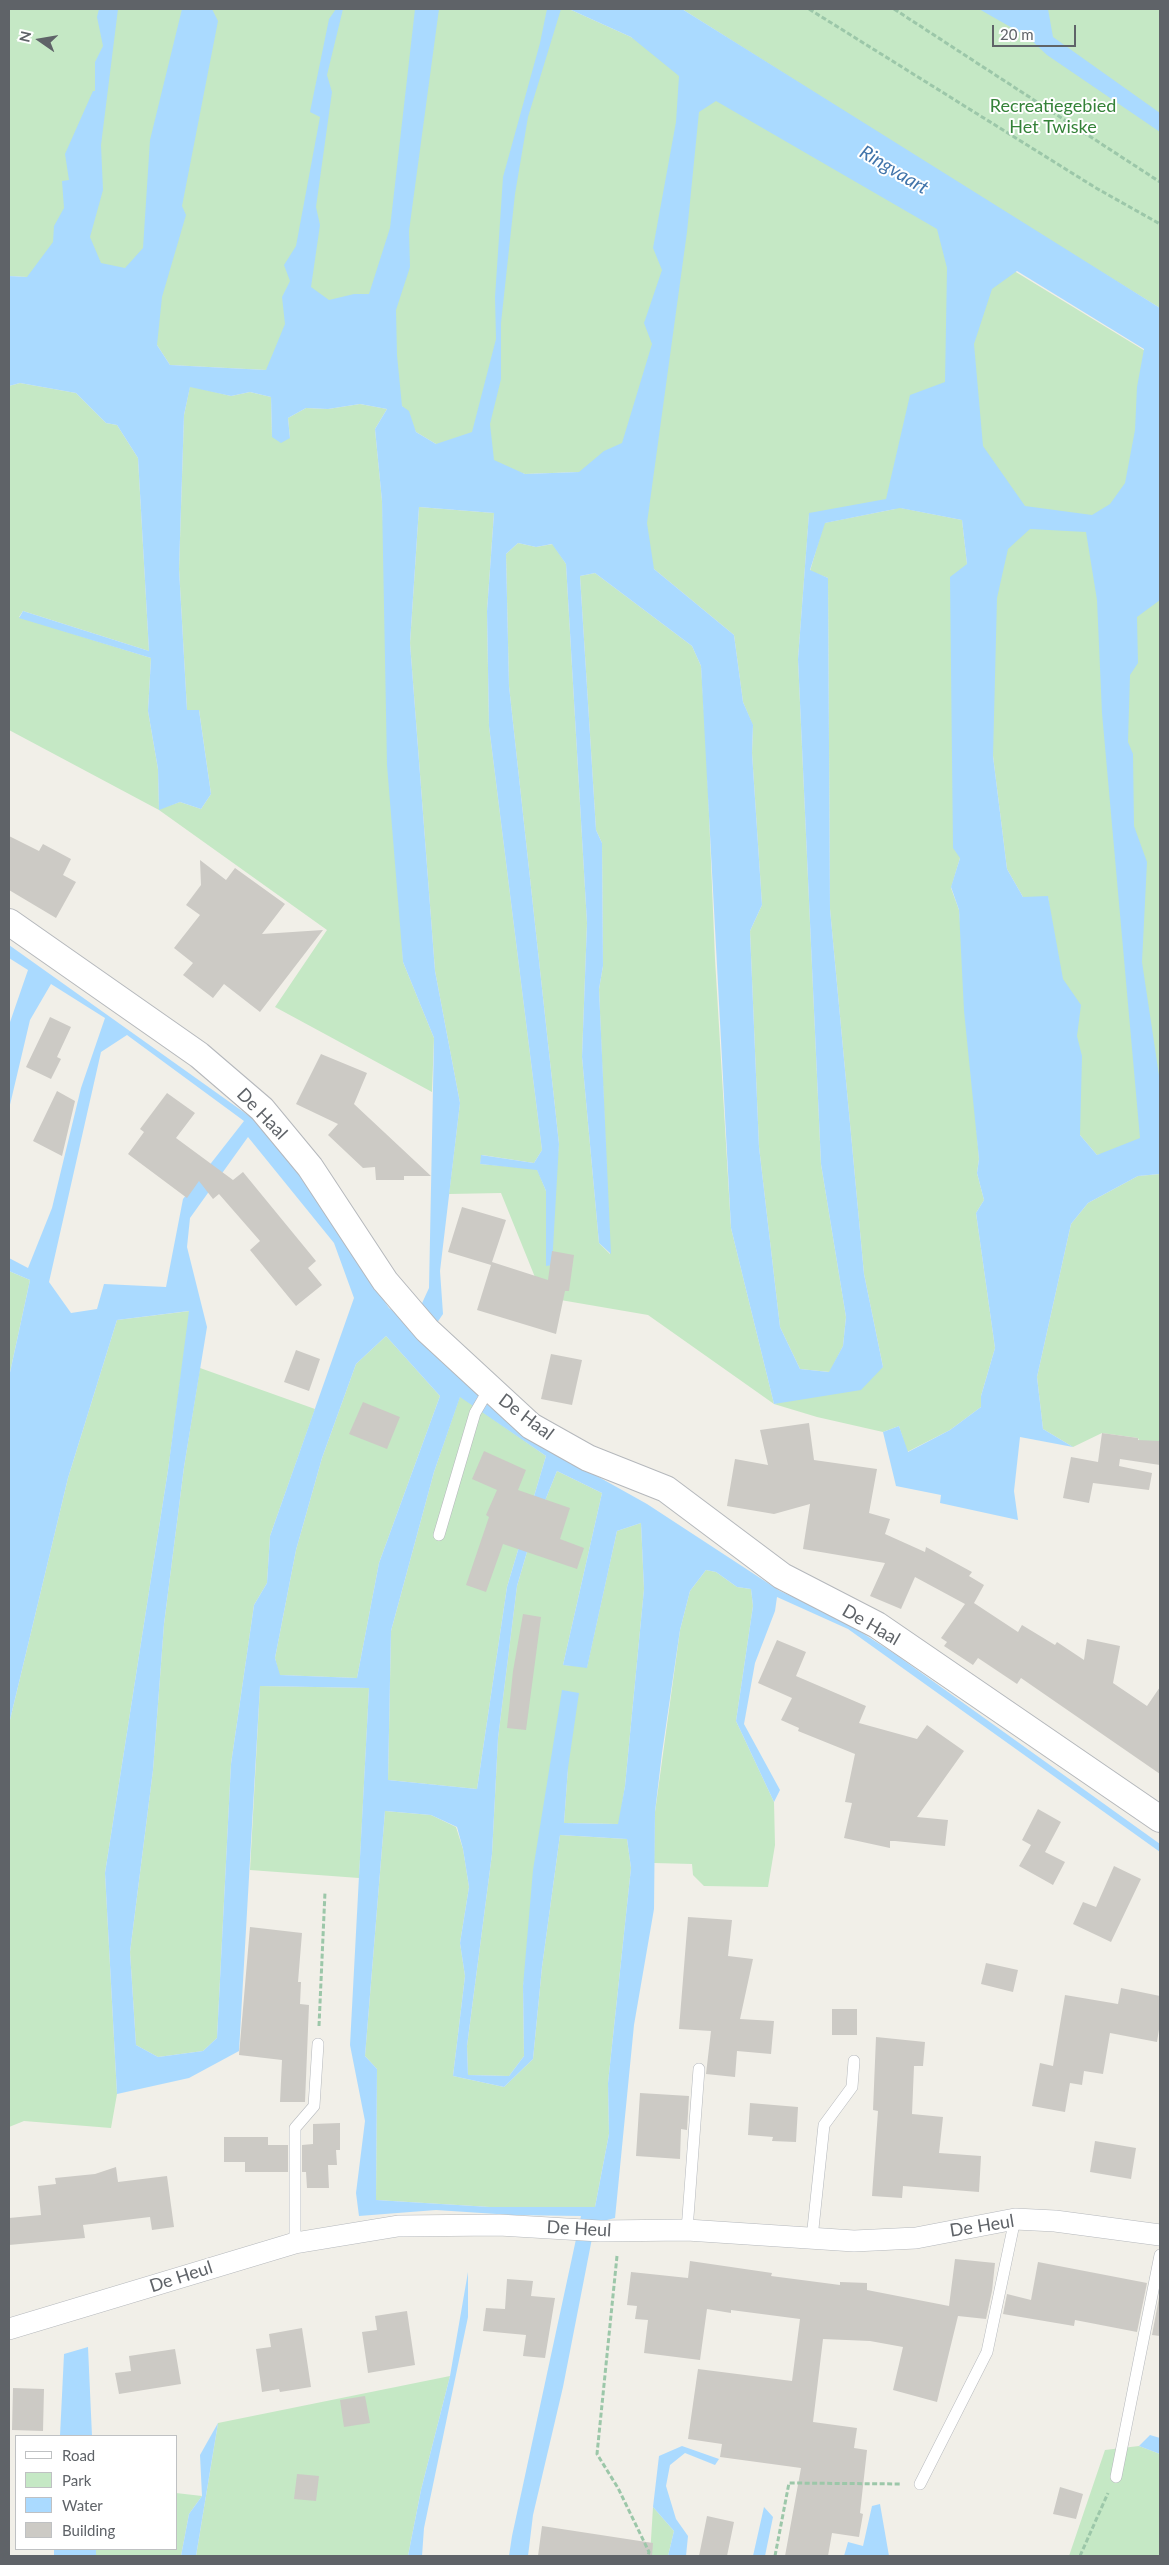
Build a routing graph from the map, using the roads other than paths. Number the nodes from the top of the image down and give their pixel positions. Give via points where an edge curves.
1 (9, 922) edge
2 (487, 1391) junction
3 (439, 1535) dead end
4 (1160, 1819) edge
5 (318, 2044) road end
6 (854, 2061) dead end
7 (699, 2069) dead end
8 (1015, 2219) junction
9 (687, 2230) junction
10 (1160, 2235) edge
11 (812, 2238) junction
12 (295, 2243) junction
13 (1160, 2256) edge
14 (9, 2329) edge
15 (1116, 2477) road end
16 (920, 2484) road end

1 - 2 street, De Haal via 199,1055 262,1109 310,1166 385,1281 427,1330
2 - 3 lane via 475,1413
2 - 4 street, De Haal via 531,1426 571,1449 666,1489 782,1576 876,1625
5 - 12 lane via 314,2106 295,2128
6 - 11 lane via 852,2087 824,2126
7 - 9 lane
8 - 10 street, De Heul
8 - 11 street, De Heul via 916,2238 854,2241
8 - 16 lane via 987,2352
9 - 11 street, De Heul
9 - 12 street, De Heul via 398,2226
12 - 14 street, De Heul
13 - 15 lane

